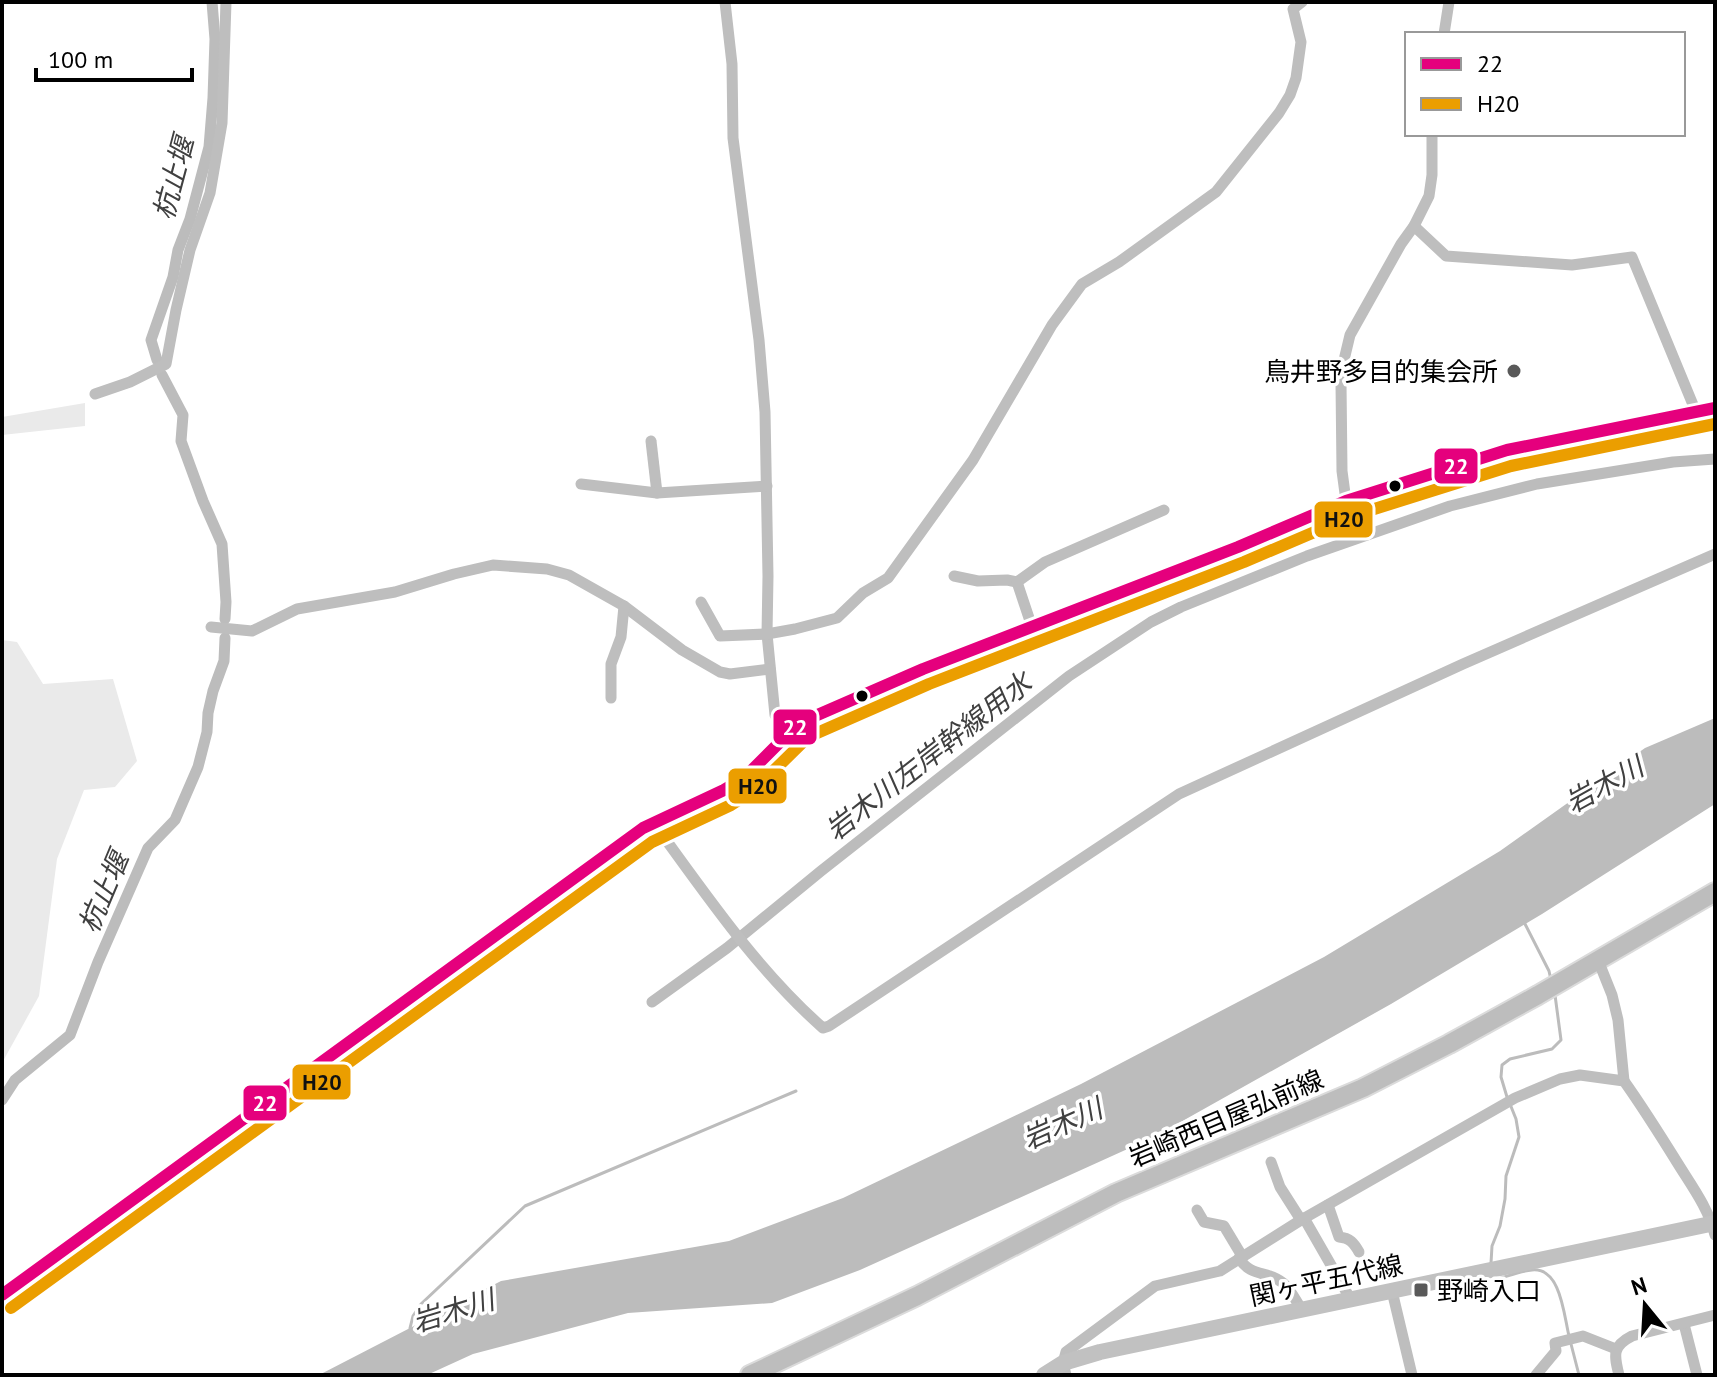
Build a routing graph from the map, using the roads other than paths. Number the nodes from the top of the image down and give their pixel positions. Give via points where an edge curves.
1 (226, 2) edge
2 (725, 2) edge
3 (1449, 2) edge
4 (1295, 4) edge
5 (1444, 32) edge
6 (1432, 136) edge
7 (1414, 226) junction
8 (95, 394) dead end
9 (1715, 408) edge
10 (1696, 412) junction
11 (651, 441) dead end
12 (581, 484) dead end
13 (767, 486) junction
14 (657, 493) junction
15 (1346, 501) junction
16 (1164, 510) dead end
17 (1715, 554) edge
18 (954, 576) dead end
19 (1017, 582) junction
20 (701, 602) dead end
21 (624, 606) junction
22 (211, 627) dead end
23 (1032, 627) junction
24 (767, 634) junction
25 (770, 669) junction
26 (611, 698) dead end
27 (786, 733) junction
28 (653, 822) junction
29 (1715, 892) edge
30 (1598, 960) junction
31 (1624, 1081) junction
32 (1271, 1162) dead end
33 (1698, 1195) junction
34 (1715, 1204) edge
35 (1328, 1205) junction
36 (1197, 1210) dead end
37 (1303, 1219) junction
38 (1714, 1227) edge
39 (1359, 1252) dead end
40 (1241, 1257) junction
41 (1392, 1291) junction
42 (2, 1295) edge
43 (1351, 1300) junction
44 (1302, 1310) junction
45 (1715, 1315) edge
46 (1684, 1324) junction
47 (1616, 1349) junction
48 (1065, 1369) edge
49 (755, 1374) edge
50 (1044, 1375) edge
51 (1412, 1375) edge
52 (1536, 1375) edge
53 (1619, 1375) edge
54 (1697, 1375) edge

1 - 8 street via 220,137 166,364
2 - 13 street via 733,138 759,340
3 - 5 street
4 - 24 street via 1301,42 1290,95 1216,192 1082,284 973,460 888,578 837,618
6 - 7 street via 1429,196
7 - 10 street via 1446,256 1572,265 1632,257
7 - 15 street via 1350,335 1341,383
9 - 10 street
10 - 15 street via 1507,450
11 - 14 street
12 - 14 street
13 - 14 street
13 - 24 street
15 - 23 street
16 - 19 street via 1045,562
17 - 28 street via 1179,794 823,1028 744,944
18 - 19 street
19 - 23 street
20 - 24 street via 720,636
21 - 22 street via 569,575 493,565 395,592 297,609 252,631
21 - 25 street via 720,672
21 - 26 street via 611,664
23 - 27 street via 824,711
24 - 25 street
25 - 27 street via 775,715
27 - 28 street via 734,785
28 - 42 street
29 - 30 main road, 岩崎西目屋弘前線
30 - 31 street via 1618,1020
30 - 49 main road, 岩崎西目屋弘前線 via 1363,1088 1116,1193
31 - 33 street
31 - 35 street via 1580,1075 1560,1079 1515,1098
32 - 37 street via 1280,1187
33 - 34 street
33 - 38 street
35 - 37 street
35 - 39 street via 1339,1237 1354,1243
36 - 40 street via 1204,1222 1224,1226
37 - 40 street
37 - 43 street
38 - 41 main road, 関ヶ平五代線
40 - 44 street via 1245,1267 1283,1283
40 - 48 street via 1220,1271 1155,1286 1066,1352
41 - 43 main road, 関ヶ平五代線
41 - 51 street
43 - 44 main road, 関ヶ平五代線
44 - 48 main road, 関ヶ平五代線 via 1100,1352
45 - 46 street
46 - 47 street via 1632,1336
46 - 54 street
47 - 52 street via 1583,1336 1555,1343 1556,1351
47 - 53 street
48 - 50 main road, 関ヶ平五代線

